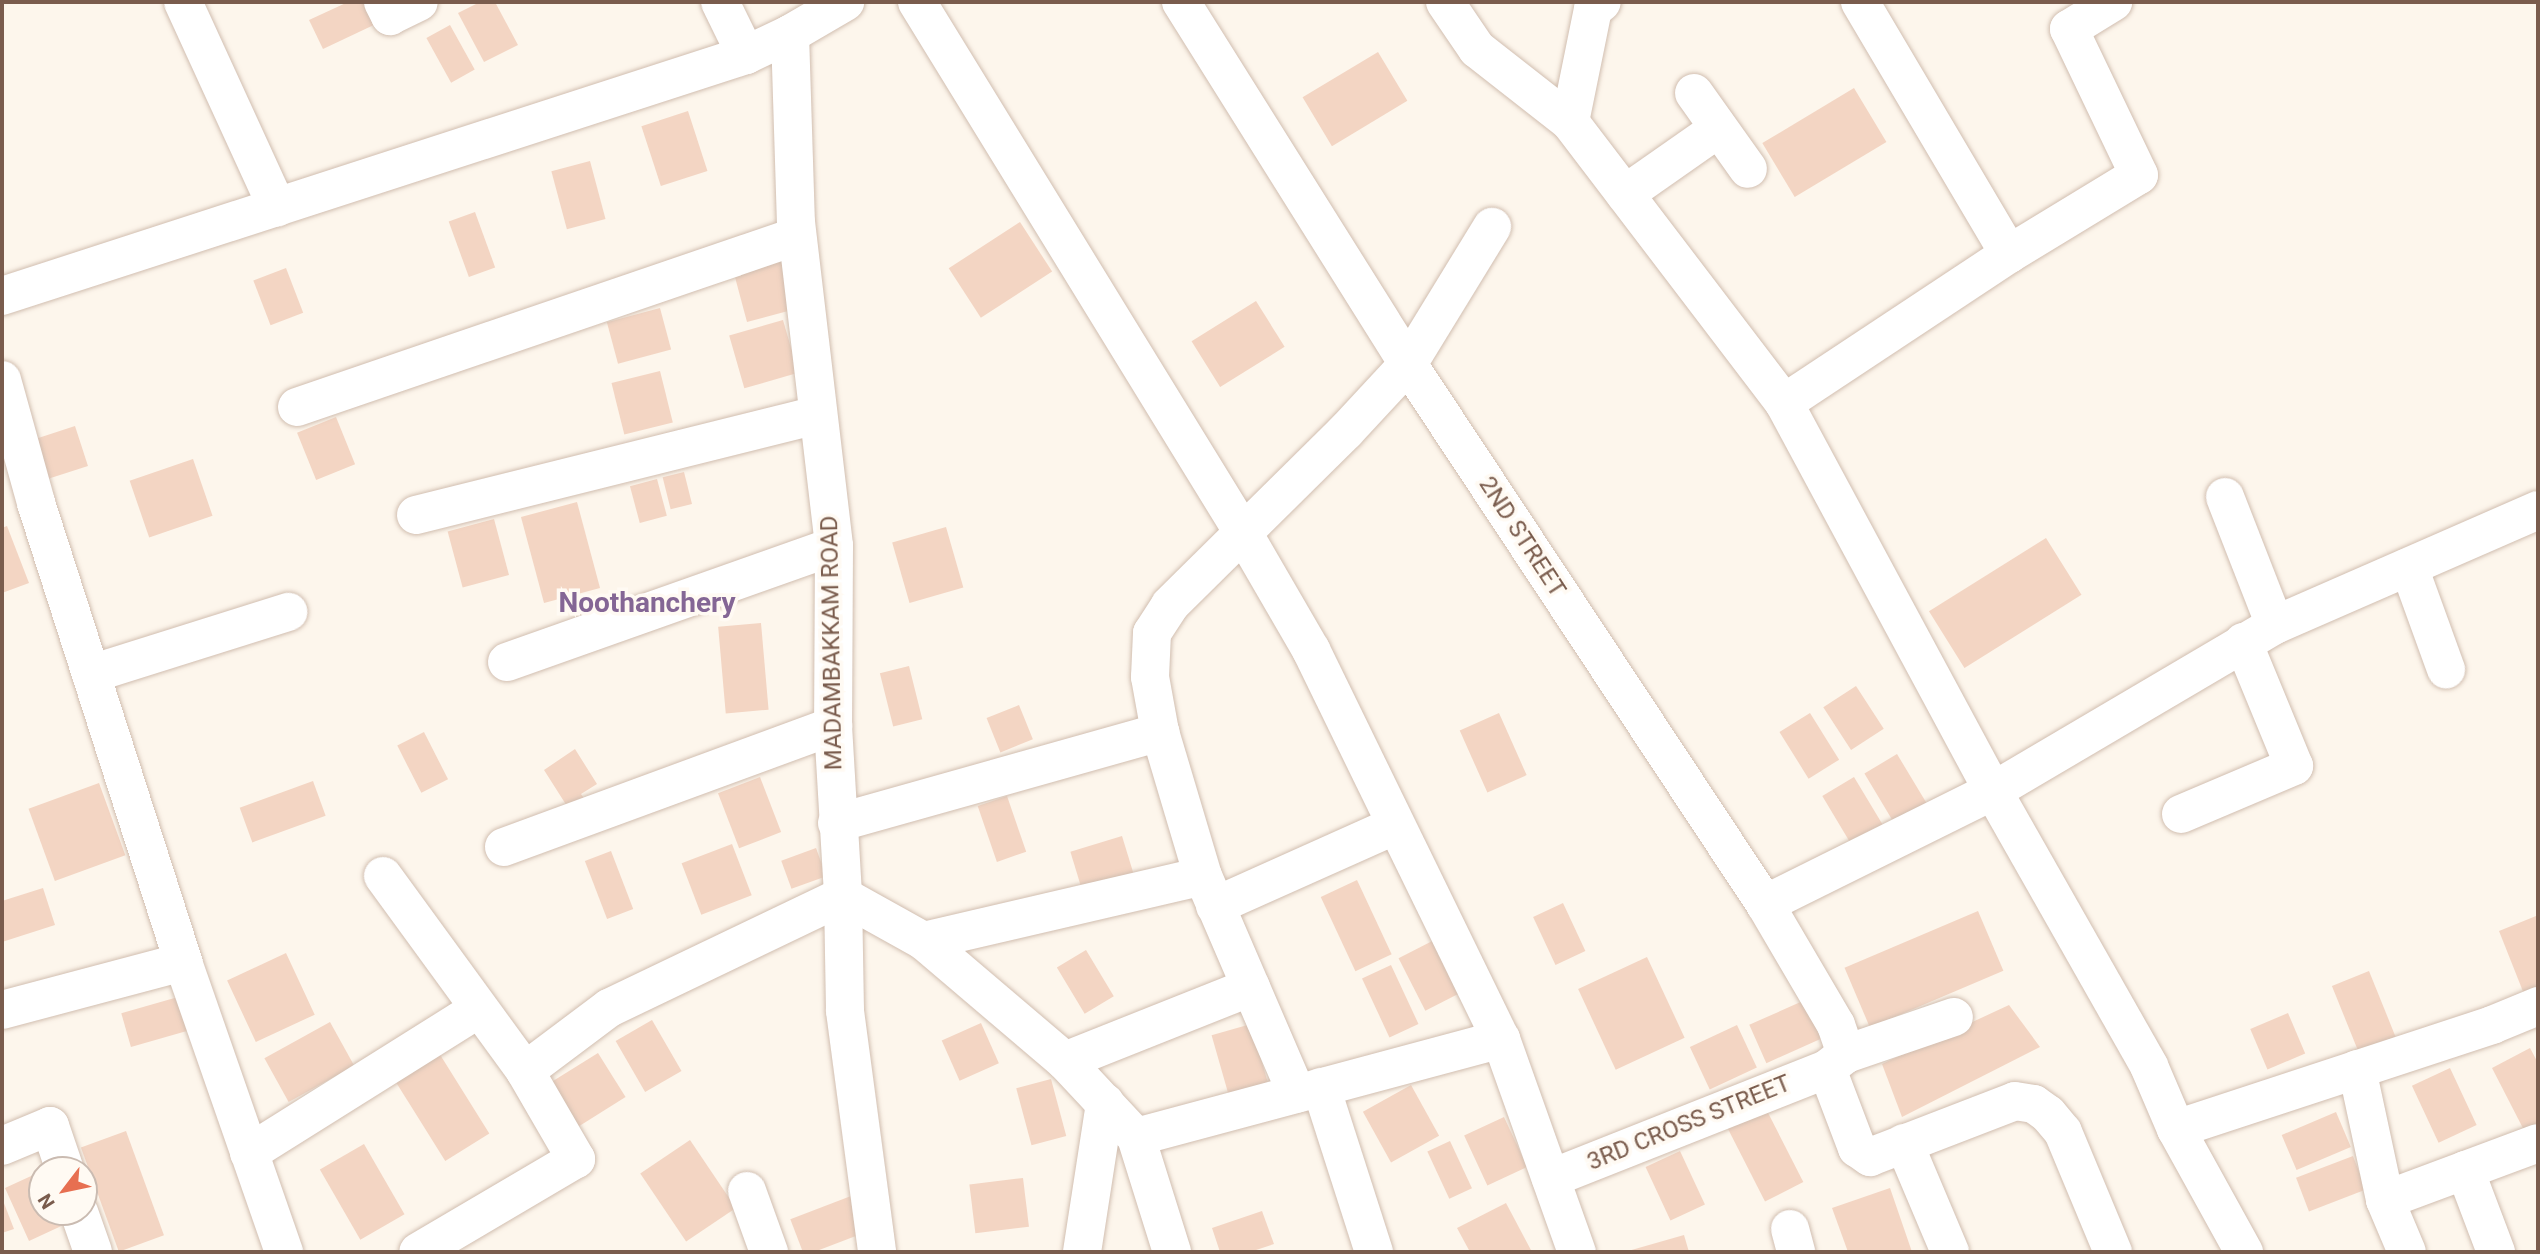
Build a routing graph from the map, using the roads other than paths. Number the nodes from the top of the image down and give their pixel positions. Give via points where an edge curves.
1 (183, 2) edge
2 (383, 2) edge
3 (419, 2) edge
4 (720, 2) edge
5 (845, 2) edge
6 (917, 2) edge
7 (1181, 2) edge
8 (1444, 2) edge
9 (1602, 2) edge
10 (1860, 2) edge
11 (2113, 2) edge
12 (790, 34) junction
13 (746, 55) junction
14 (1694, 93) dead end
15 (1570, 122) junction
16 (1718, 129) junction
17 (1748, 169) dead end
18 (1625, 194) junction
19 (277, 207) junction
20 (1492, 227) dead end
21 (797, 236) junction
22 (2009, 254) junction
23 (2, 296) edge
24 (1408, 364) junction
25 (2, 380) edge
26 (1784, 403) junction
27 (297, 407) dead end
28 (817, 415) junction
29 (2225, 497) dead end
30 (2538, 510) edge
31 (416, 515) dead end
32 (1242, 531) junction
33 (834, 546) junction
34 (2409, 567) junction
35 (288, 612) dead end
36 (2259, 633) junction
37 (507, 662) dead end
38 (2446, 669) dead end
39 (91, 674) junction
40 (833, 726) junction
41 (1160, 732) junction
42 (1993, 791) junction
43 (2181, 814) dead end
44 (837, 823) junction
45 (1396, 825) junction
46 (504, 847) dead end
47 (383, 876) dead end
48 (1209, 891) junction
49 (844, 896) junction
50 (1765, 904) junction
51 (925, 941) junction
52 (183, 962) junction
53 (1251, 987) junction
54 (2538, 1006) edge
55 (479, 1009) junction
56 (2, 1010) edge
57 (1954, 1017) dead end
58 (1501, 1039) junction
59 (1065, 1061) junction
60 (1837, 1061) junction
61 (2357, 1069) junction
62 (525, 1072) junction
63 (1309, 1091) junction
64 (1105, 1103) junction
65 (2176, 1129) junction
66 (1136, 1137) junction
67 (1904, 1143) junction
68 (2538, 1143) edge
69 (2, 1146) edge
70 (249, 1153) junction
71 (60, 1156) edge
72 (2465, 1170) junction
73 (1550, 1178) junction
74 (747, 1191) dead end
75 (2385, 1200) junction
76 (84, 1226) edge
77 (93, 1252) edge
78 (284, 1252) edge
79 (418, 1252) edge
80 (769, 1252) edge
81 (877, 1252) edge
82 (1082, 1252) edge
83 (1172, 1252) edge
84 (1374, 1252) edge
85 (1577, 1252) edge
86 (1950, 1252) edge
87 (2113, 1252) edge
88 (2244, 1252) edge
89 (2407, 1252) edge
90 (2496, 1252) edge

1 - 19 street
2 - 3 street via 390,16
4 - 13 street
5 - 12 street
6 - 32 street
7 - 24 street, 2ND STREET
8 - 15 street via 1477,49
9 - 15 street via 1593,9
10 - 22 street
11 - 22 street via 2069,29 2139,175
12 - 13 street
12 - 21 street, MADAMBAKKAM ROAD
13 - 19 street
14 - 16 street
15 - 18 street
16 - 17 street
16 - 18 street
18 - 26 street
19 - 23 street
20 - 24 street
21 - 27 street
21 - 28 street, MADAMBAKKAM ROAD
22 - 26 street
24 - 32 street
24 - 50 street, 2ND STREET
25 - 39 street
26 - 42 street
28 - 31 street
28 - 33 street, MADAMBAKKAM ROAD
29 - 36 street
30 - 34 street
32 - 41 street via 1170,605 1152,633 1150,677
32 - 45 street via 1311,650
33 - 37 street
33 - 40 street, MADAMBAKKAM ROAD
34 - 36 street
34 - 38 street
35 - 39 street
36 - 42 street
36 - 43 street via 2294,765
39 - 52 street
40 - 44 street, MADAMBAKKAM ROAD
40 - 46 street
41 - 44 street
41 - 48 street
42 - 50 street
42 - 65 street via 2149,1066
44 - 49 street, MADAMBAKKAM ROAD
45 - 48 street
45 - 58 street
47 - 55 street
48 - 51 street
48 - 53 street
49 - 51 street
49 - 62 street via 609,1008
49 - 81 street, MADAMBAKKAM ROAD via 845,1011
50 - 60 street, 2ND STREET via 1836,1025
51 - 59 street
52 - 56 street
52 - 70 street
53 - 59 street
53 - 63 street
54 - 61 street
55 - 62 street
55 - 70 street
57 - 60 street, 3RD CROSS STREET
58 - 63 street
58 - 73 street
59 - 64 street
60 - 67 street, 2ND STREET via 1857,1148 1863,1155 1875,1156
60 - 73 street, 3RD CROSS STREET
61 - 65 street
61 - 75 street
62 - 79 street via 576,1159
63 - 66 street
63 - 84 street
64 - 66 street
64 - 82 street
65 - 88 street
66 - 83 street
67 - 86 street
67 - 87 street via 2015,1101 2034,1104 2063,1132
68 - 72 street
69 - 71 street via 50,1126
70 - 78 street
72 - 75 street
72 - 90 street
73 - 85 street
74 - 80 street
75 - 89 street
76 - 77 street

